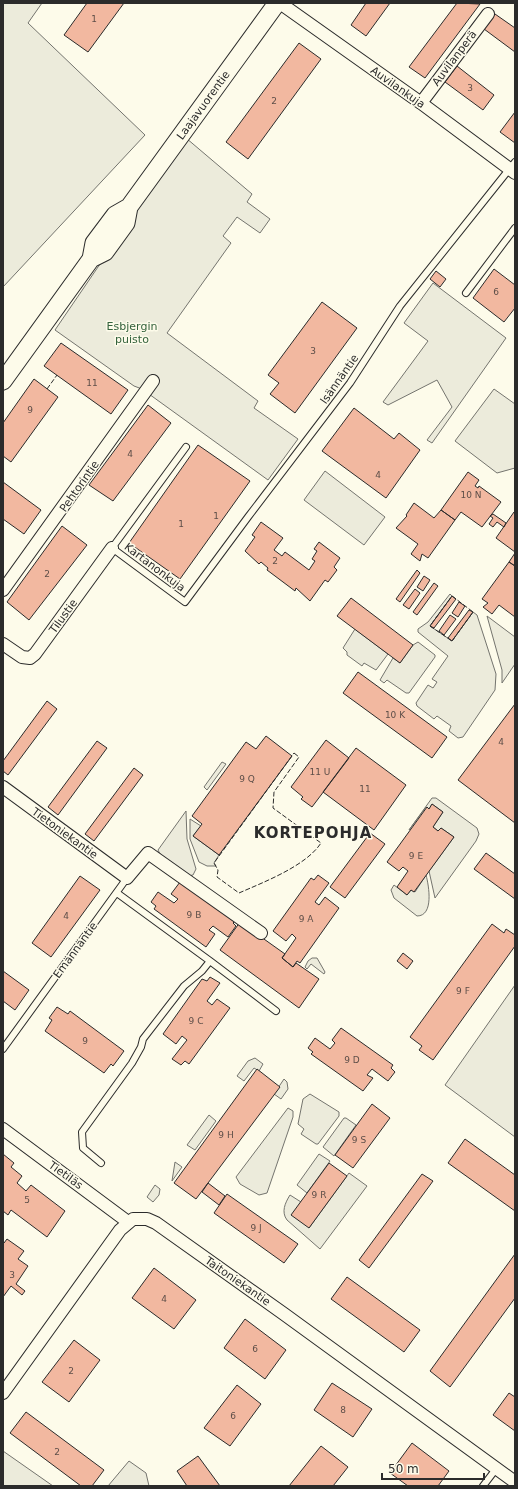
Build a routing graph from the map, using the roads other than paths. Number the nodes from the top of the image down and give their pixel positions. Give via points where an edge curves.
1 (278, 3) edge
2 (488, 14) dead end
3 (421, 103) junction
4 (513, 168) edge
5 (515, 228) edge
6 (466, 293) dead end
7 (3, 381) edge
8 (153, 381) dead end
9 (186, 447) dead end
10 (112, 548) junction
11 (3, 590) edge
12 (185, 602) joint
13 (3, 644) edge
14 (3, 787) edge
15 (127, 878) junction
16 (117, 893) junction
17 (261, 933) dead end
18 (210, 961) junction
19 (276, 1011) dead end
20 (3, 1049) edge
21 (3, 1129) edge
22 (101, 1163) dead end
23 (128, 1222) junction
24 (3, 1393) edge
25 (496, 1469) junction
26 (515, 1482) edge
27 (483, 1486) edge

1 - 3 street, Auvilankuja
1 - 7 main road, Laajavuorentie via 129,207 126,223 105,252 91,259
2 - 3 street, Auvilanperä
3 - 4 street, Auvilankuja
4 - 12 lane, Isännäntie via 400,306 350,383
5 - 6 lane
8 - 11 street, Pehtorintie
9 - 10 lane
10 - 12 lane, Kartanonkuja
10 - 13 street, Tilustie via 35,654 30,658 22,657
14 - 15 street, Tietoniekantie
15 - 16 lane, Emännäntie
15 - 17 street, Emännäntie via 148,853
16 - 18 lane
16 - 20 lane, Emännäntie
18 - 19 lane
18 - 22 lane via 184,986 143,1039 132,1063 82,1132 83,1148
21 - 23 street, Tietiläs
23 - 24 street
23 - 25 street, Taitoniekantie via 138,1218 156,1223
25 - 26 street, Taitoniekantie
25 - 27 lane

